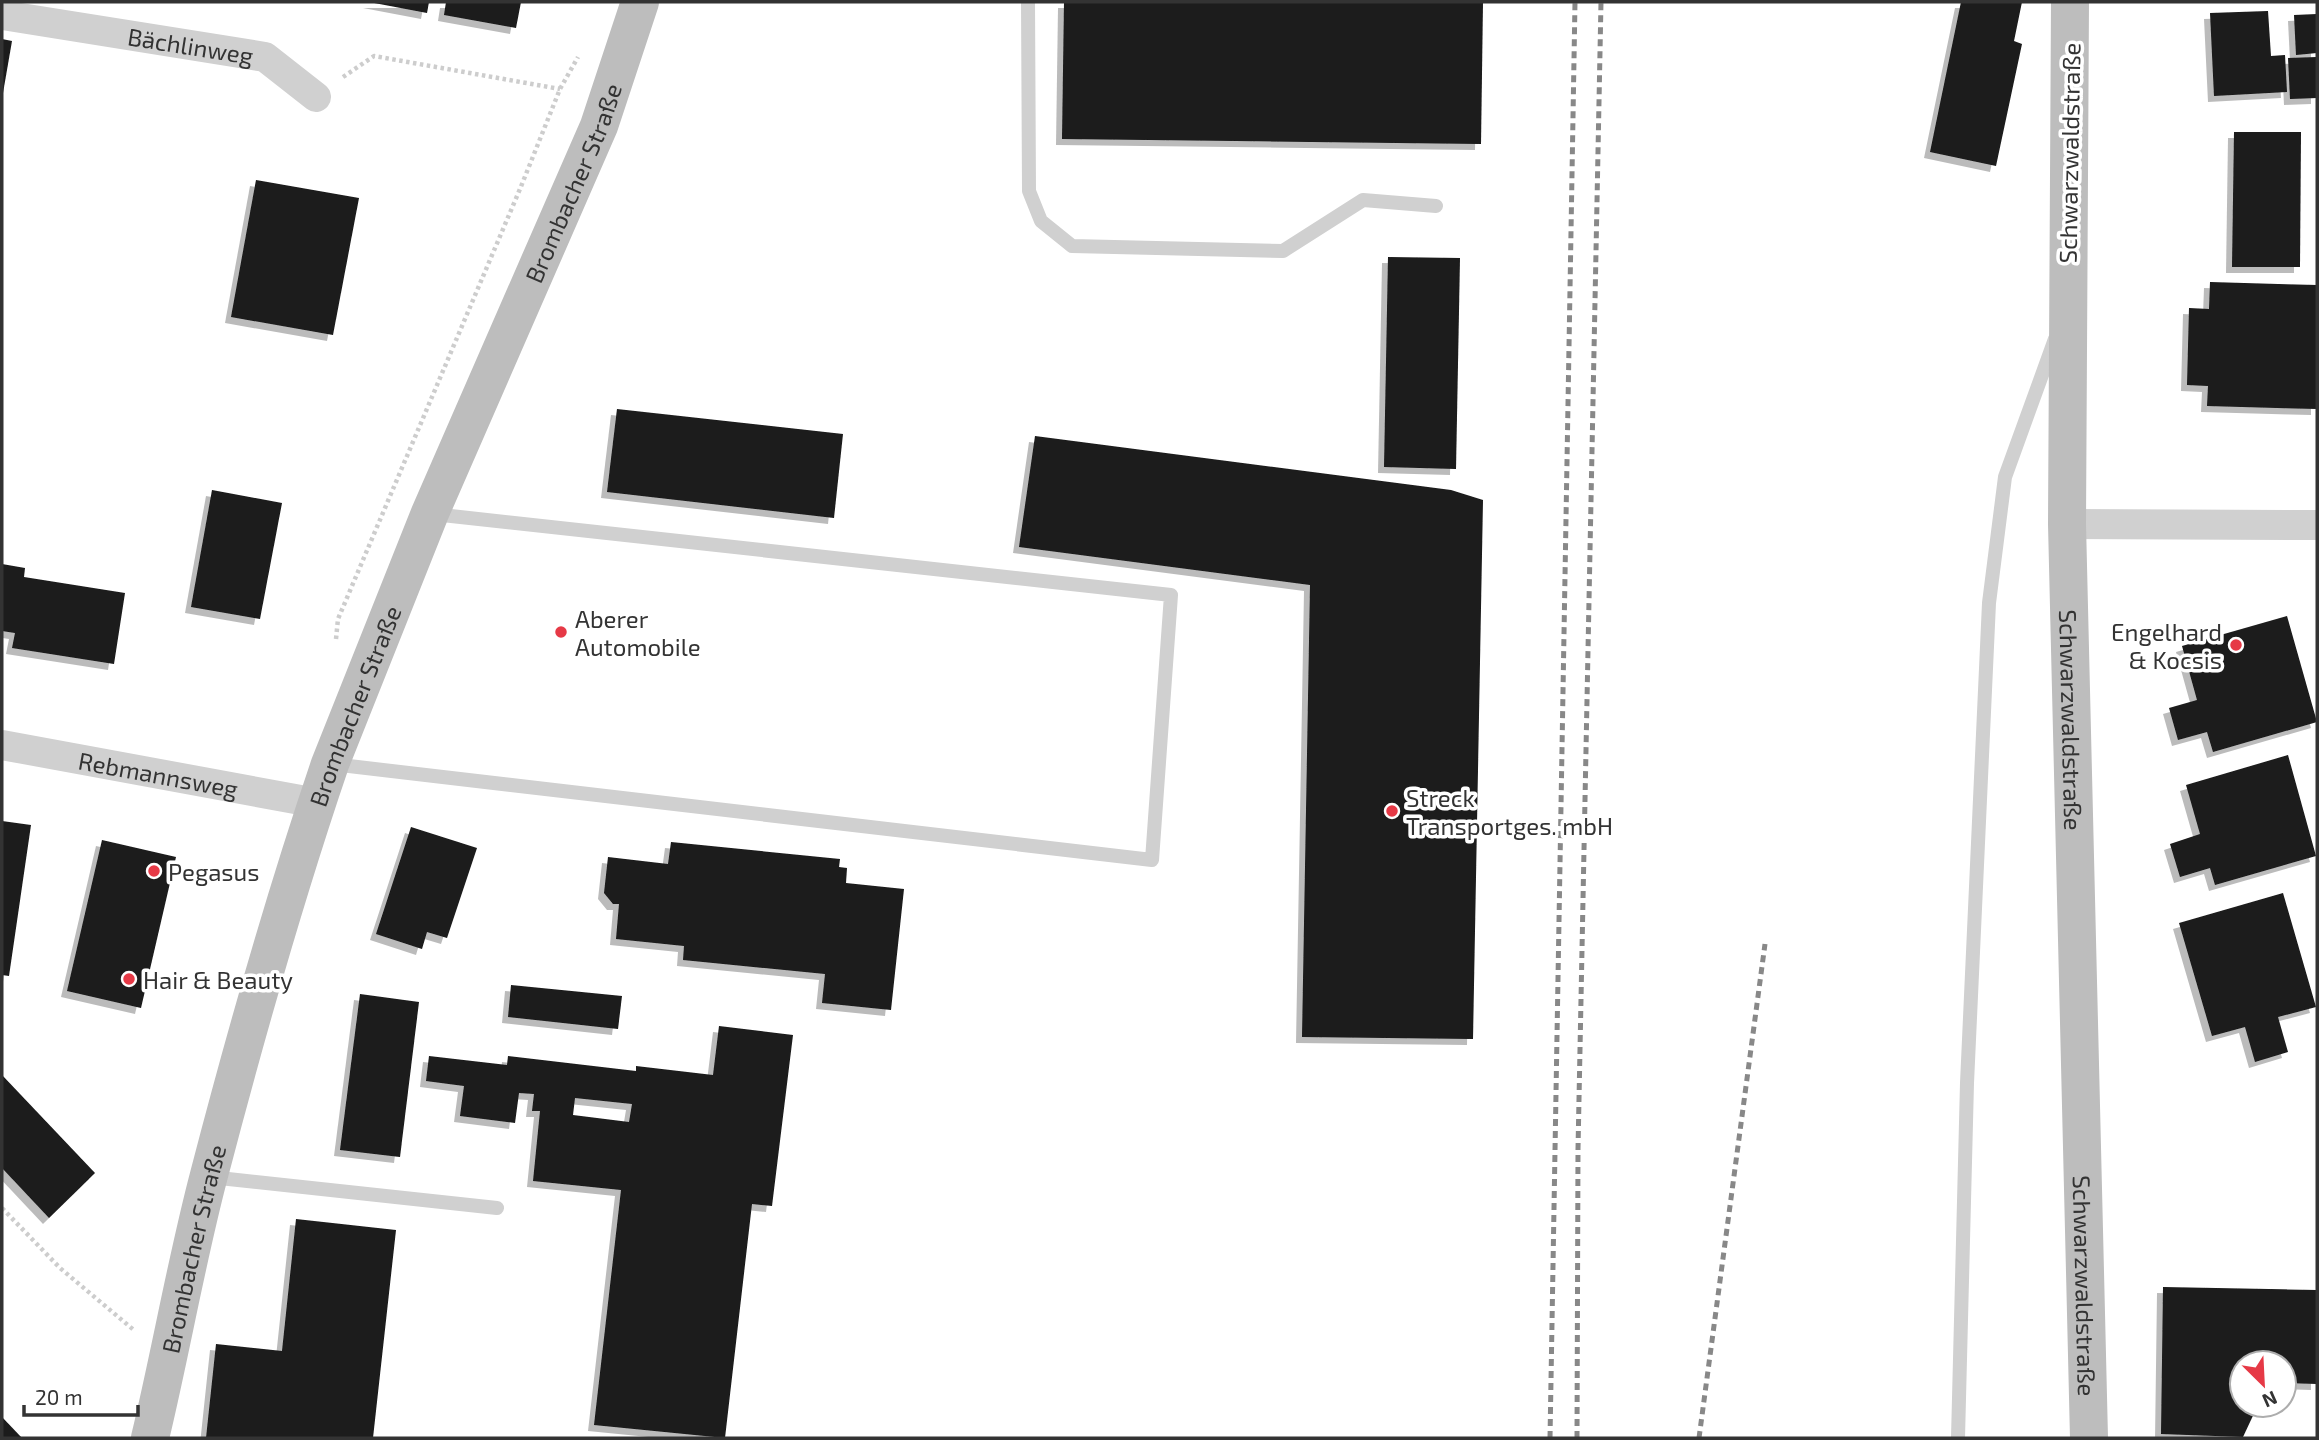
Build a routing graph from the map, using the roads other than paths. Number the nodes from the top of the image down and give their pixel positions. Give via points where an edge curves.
1 (640, 2) edge
2 (1028, 2) edge
3 (2070, 2) edge
4 (2, 15) edge
5 (316, 97) road end
6 (1436, 206) dead end
7 (2067, 305) junction
8 (430, 513) junction
9 (2067, 524) junction
10 (2317, 526) edge
11 (2, 746) edge
12 (330, 764) junction
13 (317, 803) junction
14 (208, 1177) junction
15 (496, 1208) dead end
16 (150, 1438) edge
17 (1958, 1438) edge
18 (2089, 1438) edge

1 - 8 main road, Brombacher Straße via 600,126
2 - 6 lane via 1029,191 1041,221 1072,246 1283,251 1363,200
3 - 7 main road, Schwarzwaldstraße
4 - 5 street, Bächlinweg via 265,57
7 - 9 main road, Schwarzwaldstraße
7 - 17 lane via 2005,477 1989,603 1967,1083
8 - 12 main road, Brombacher Straße
8 - 12 lane via 1171,595 1152,860
9 - 10 street
9 - 18 main road, Schwarzwaldstraße
11 - 13 street, Rebmannsweg
12 - 13 main road, Brombacher Straße
13 - 14 main road, Brombacher Straße
14 - 15 lane
14 - 16 main road, Brombacher Straße

